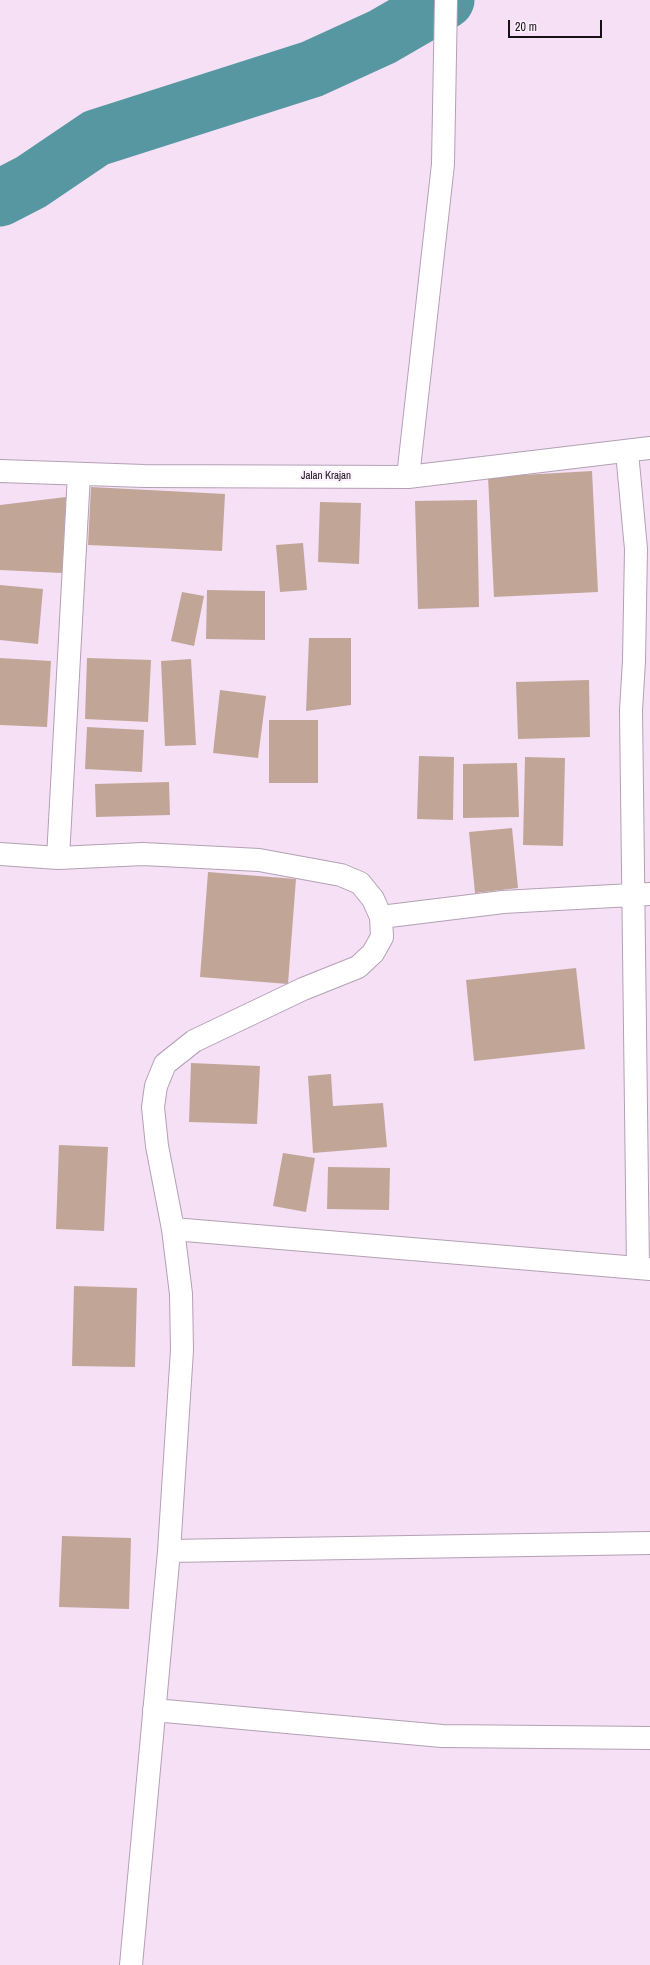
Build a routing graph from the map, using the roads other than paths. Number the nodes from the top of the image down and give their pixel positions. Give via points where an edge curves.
1 (446, 0) edge
2 (650, 448) edge
3 (628, 452) junction
4 (0, 472) edge
5 (79, 474) junction
6 (408, 477) junction
7 (642, 661) edge
8 (0, 854) edge
9 (58, 858) junction
10 (642, 894) edge
11 (381, 917) junction
12 (173, 1229) junction
13 (644, 1268) edge
14 (650, 1543) edge
15 (169, 1551) junction
16 (154, 1710) junction
17 (650, 1738) edge
18 (131, 1965) edge

1 - 6 street via 443,164
2 - 3 street, Jalan Krajan
3 - 6 street, Jalan Krajan
3 - 7 street
4 - 5 street, Jalan Krajan
5 - 6 street, Jalan Krajan
5 - 9 street
7 - 10 street via 631,710
8 - 9 street
9 - 11 street via 143,854 251,860 341,875 360,883 373,899
10 - 11 street via 503,902
10 - 13 street
11 - 12 street via 382,937 374,953 358,967 290,995 194,1041 166,1064 156,1086 153,1107 157,1146
12 - 13 street
12 - 15 street via 181,1294 182,1350
14 - 15 street
15 - 16 street
16 - 17 street via 442,1736
16 - 18 street

